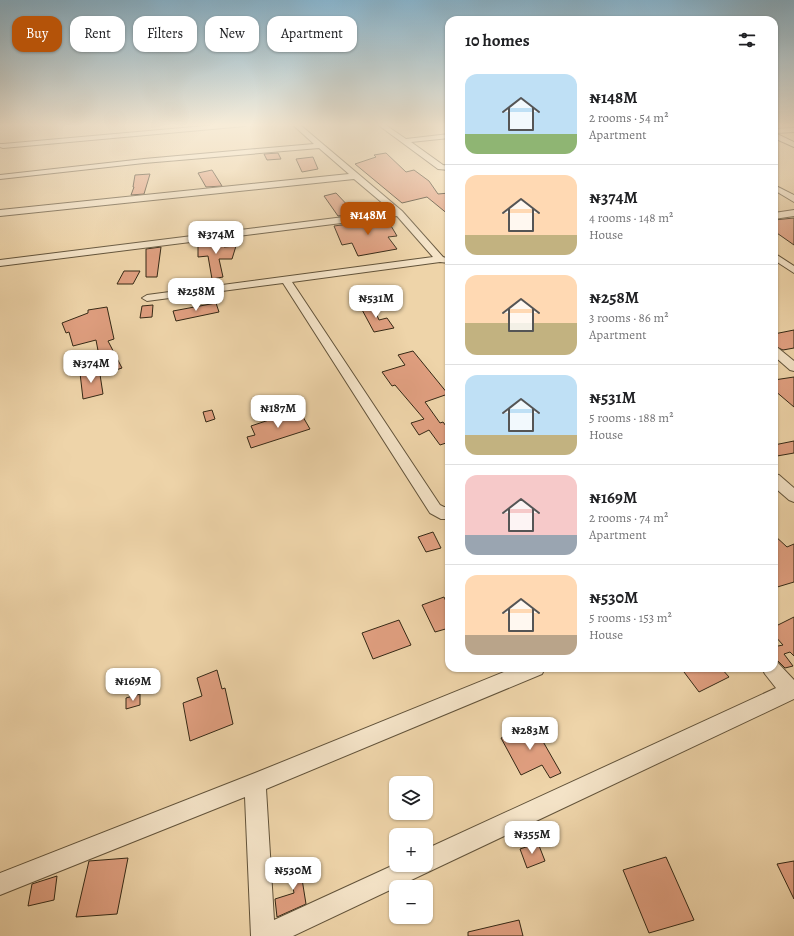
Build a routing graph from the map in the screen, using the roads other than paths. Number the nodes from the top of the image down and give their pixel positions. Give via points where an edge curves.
1 (84, 168) edge
2 (347, 168) edge
3 (357, 176) junction
4 (0, 177) edge
5 (778, 189) edge
6 (794, 199) edge
7 (0, 213) edge
8 (399, 213) junction
9 (794, 214) edge
10 (778, 216) edge
11 (778, 259) edge
12 (444, 260) edge
13 (0, 263) edge
14 (794, 270) edge
15 (286, 280) junction
16 (147, 298) dead end
17 (778, 353) edge
18 (794, 367) edge
19 (778, 482) edge
20 (794, 496) edge
21 (445, 513) edge
22 (526, 672) edge
23 (775, 672) edge
24 (792, 690) edge
25 (255, 783) junction
26 (433, 859) edge
27 (403, 872) edge
28 (0, 884) edge
29 (263, 936) edge
30 (267, 936) edge

1 - 4 street
2 - 3 street
3 - 7 street
3 - 8 street
5 - 6 street
8 - 12 street
8 - 13 street
9 - 10 street
11 - 14 street
12 - 15 street
15 - 16 street
15 - 21 street via 435,509
17 - 18 street
19 - 20 street
22 - 25 street
23 - 24 street
24 - 26 street
25 - 28 street
25 - 29 street
27 - 30 street

